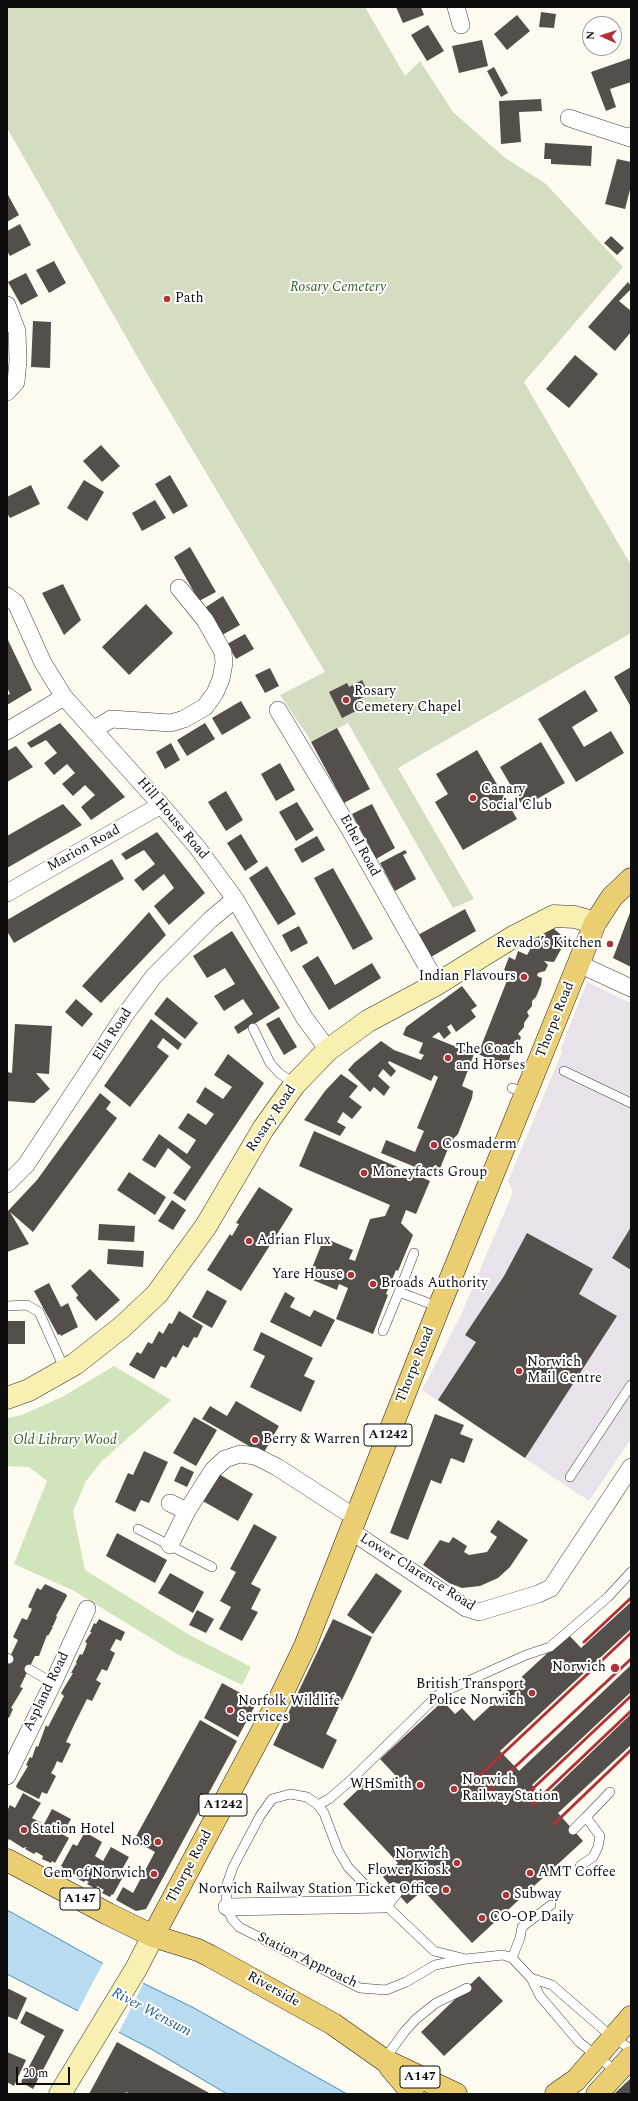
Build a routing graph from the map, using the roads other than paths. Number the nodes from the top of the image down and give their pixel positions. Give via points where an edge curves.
1 (456, 7) edge
2 (461, 25) dead end
3 (569, 118) dead end
4 (631, 136) edge
5 (7, 305) edge
6 (7, 392) edge
7 (179, 588) dead end
8 (7, 596) edge
9 (64, 697) junction
10 (278, 710) dead end
11 (95, 729) junction
12 (7, 731) edge
13 (161, 805) junction
14 (631, 879) edge
15 (7, 893) edge
16 (235, 899) junction
17 (595, 923) junction
18 (579, 964) junction
19 (437, 984) junction
20 (631, 988) edge
21 (253, 1028) dead end
22 (328, 1050) junction
23 (564, 1071) dead end
24 (295, 1084) junction
25 (631, 1103) edge
26 (7, 1184) edge
27 (414, 1253) dead end
28 (399, 1292) junction
29 (7, 1306) edge
30 (439, 1307) junction
31 (383, 1331) dead end
32 (65, 1370) junction
33 (631, 1385) edge
34 (7, 1398) edge
35 (631, 1467) edge
36 (570, 1477) dead end
37 (170, 1503) dead end
38 (188, 1511) junction
39 (354, 1523) junction
40 (138, 1529) dead end
41 (170, 1545) junction
42 (212, 1567) dead end
43 (631, 1572) edge
44 (87, 1608) dead end
45 (29, 1669) dead end
46 (53, 1683) junction
47 (7, 1776) edge
48 (610, 1792) dead end
49 (318, 1805) junction
50 (586, 1817) junction
51 (573, 1830) dead end
52 (7, 1860) edge
53 (580, 1866) dead end
54 (389, 1897) junction
55 (551, 1904) dead end
56 (227, 1907) junction
57 (153, 1936) junction
58 (512, 1958) junction
59 (466, 1959) junction
60 (531, 1978) junction
61 (467, 1988) dead end
62 (631, 2017) edge
63 (613, 2038) junction
64 (631, 2049) edge
65 (597, 2056) junction
66 (384, 2060) junction
67 (624, 2064) edge
68 (60, 2094) edge
69 (413, 2094) edge
70 (456, 2094) edge
71 (556, 2094) edge
72 (597, 2094) edge

1 - 2 street
3 - 4 street via 630,138
5 - 6 street via 17,331 18,361 16,382
7 - 11 street via 205,620 223,652 221,679 215,693 205,707 171,723 111,719
8 - 9 street, Hill House Road via 16,603 43,663
9 - 11 street, Hill House Road
9 - 12 street
10 - 19 street, Ethel Road via 349,828
11 - 13 street, Hill House Road
13 - 15 street, Marion Road
13 - 16 street, Hill House Road
14 - 17 main road, Thorpe Road / A1242 via 612,897
16 - 22 street, Hill House Road via 304,1017
16 - 26 street, Ella Road via 210,920 154,976 125,1015 26,1165
17 - 18 main road, Thorpe Road / A1242
17 - 19 street, Rosary Road via 575,917 554,916 513,937
18 - 20 street
18 - 30 main road, Thorpe Road / A1242 via 518,1091
19 - 22 street, Rosary Road via 368,1021
21 - 24 lane via 270,1063
22 - 24 street, Rosary Road
23 - 25 lane
24 - 32 street, Rosary Road via 263,1129 206,1226 157,1294 91,1353
27 - 28 lane
28 - 30 lane
28 - 31 lane
29 - 32 lane via 27,1306 39,1312
30 - 39 main road, Thorpe Road / A1242
32 - 34 street, Rosary Road via 29,1390
33 - 36 lane
35 - 39 street, Lower Clarence Road via 551,1588 479,1612 466,1608
37 - 38 street
38 - 39 street, Lower Clarence Road via 213,1470 225,1459 240,1454 255,1456 277,1467 345,1511
38 - 41 street, Lower Clarence Road
39 - 57 main road, Thorpe Road / A1242 via 305,1646 282,1694
40 - 41 lane
41 - 42 lane
43 - 49 lane via 608,1597 550,1647 439,1694 351,1780
44 - 46 street, Aspland Road
45 - 46 lane
46 - 47 street, Aspland Road
48 - 50 lane
49 - 54 lane, Station Approach via 348,1867
49 - 56 lane, Station Approach via 307,1797 290,1794 272,1799 260,1816 233,1868 226,1887
50 - 51 lane
50 - 53 lane via 600,1836 593,1857
52 - 57 main road, A147
54 - 56 street
54 - 59 lane, Station Approach via 434,1951
55 - 58 lane via 522,1927
56 - 59 lane, Station Approach via 239,1927 360,1988 386,1990 435,1966
57 - 66 main road, Riverside / A147 via 198,1950 248,1975 333,2024
57 - 68 street via 136,1969
58 - 59 lane, Station Approach via 503,1955
58 - 60 lane
60 - 63 lane via 552,1985
60 - 65 lane via 540,1996 579,2042
61 - 66 lane via 436,2003 416,2019
62 - 63 main road
63 - 64 lane
63 - 65 main road
65 - 67 lane
65 - 71 main road via 576,2080
66 - 69 main road, Riverside / A147
66 - 70 main road, Riverside / A147
67 - 72 main road

